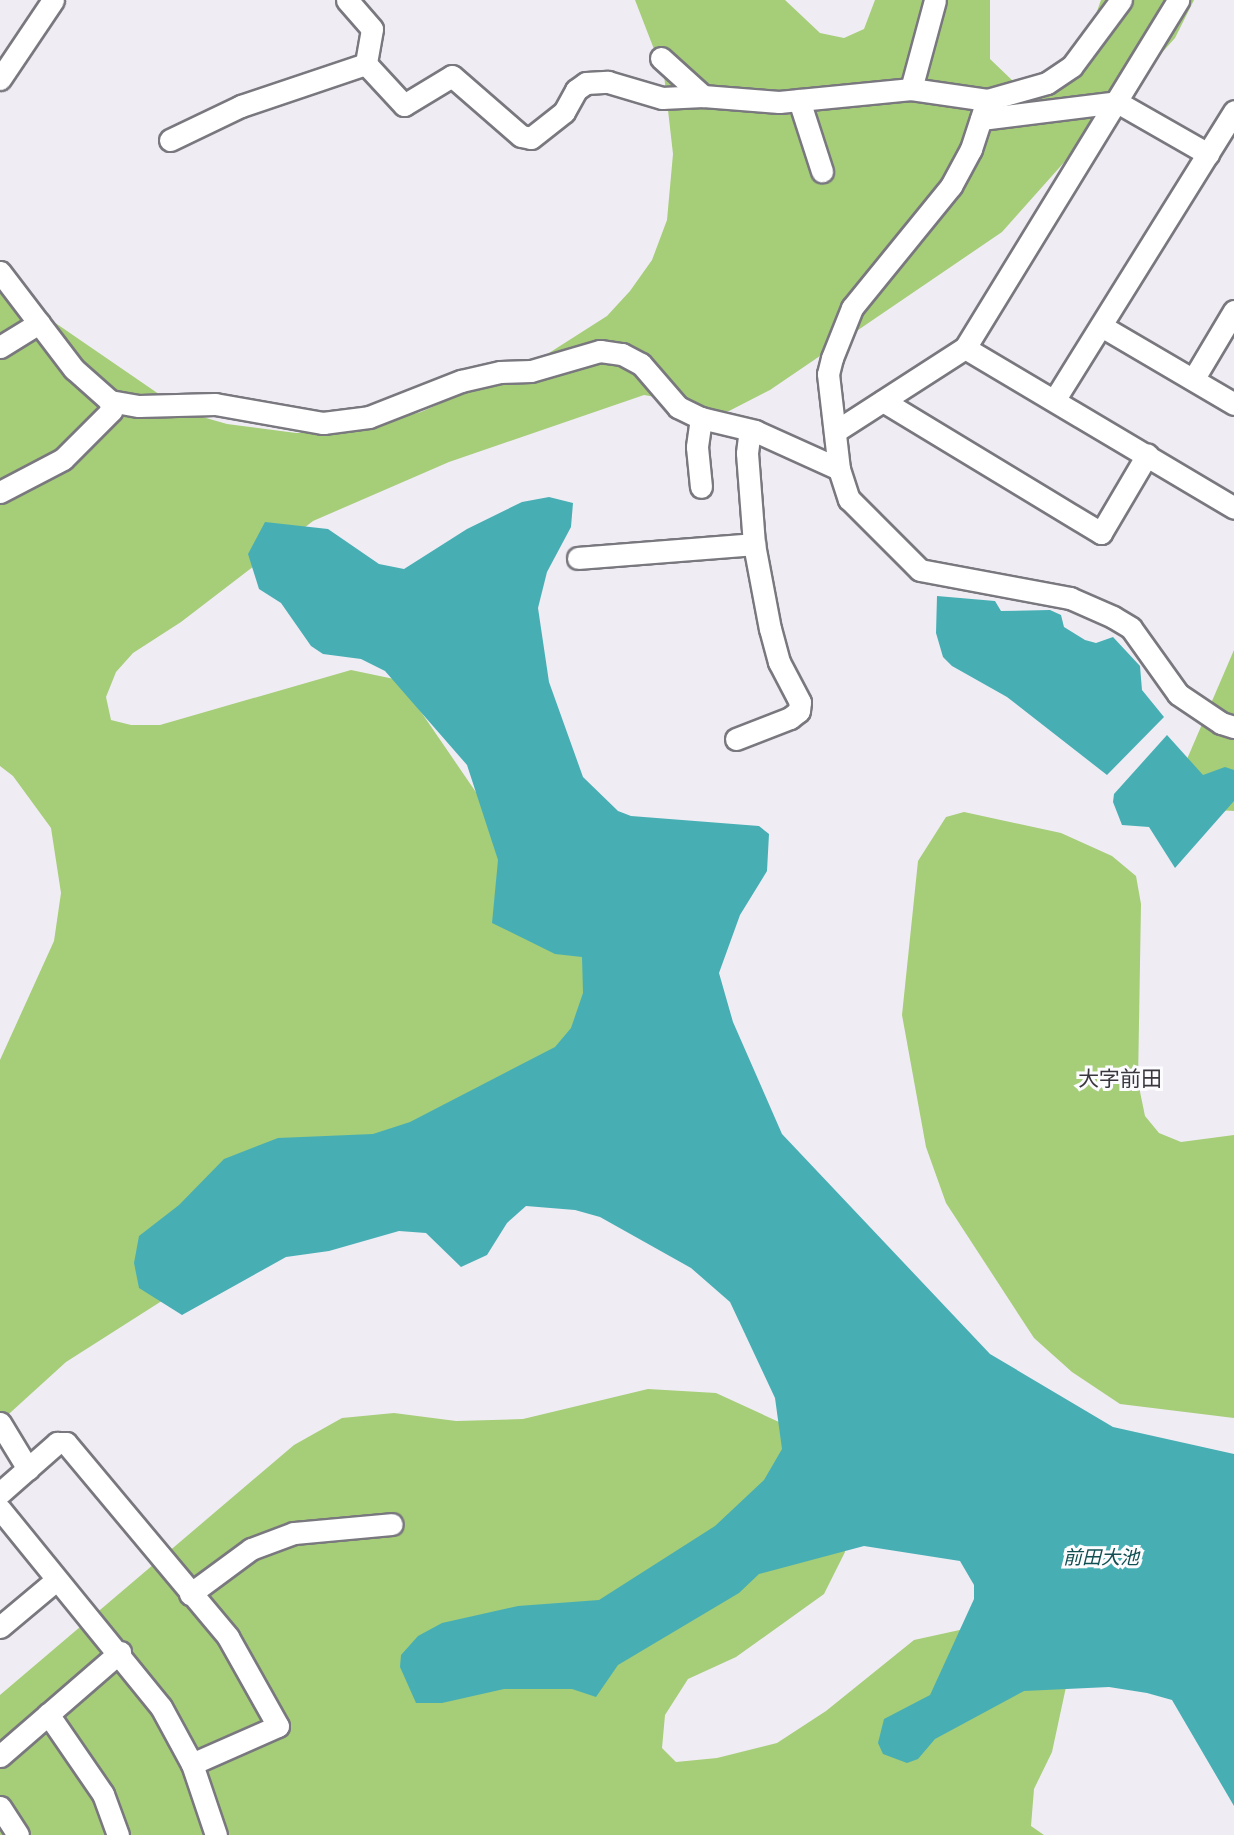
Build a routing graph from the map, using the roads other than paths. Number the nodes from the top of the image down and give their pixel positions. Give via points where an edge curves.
1 (53, 0) edge
2 (347, 0) edge
3 (935, 0) edge
4 (1121, 0) edge
5 (1178, 0) edge
6 (661, 58) dead end
7 (366, 64) junction
8 (0, 79) edge
9 (911, 89) junction
10 (703, 96) junction
11 (799, 100) junction
12 (1116, 102) junction
13 (984, 109) junction
14 (1234, 111) edge
15 (170, 140) dead end
16 (1208, 154) junction
17 (822, 172) dead end
18 (0, 272) edge
19 (1234, 312) edge
20 (39, 323) junction
21 (1103, 327) junction
22 (0, 347) edge
23 (965, 348) junction
24 (1194, 378) junction
25 (1055, 399) junction
26 (110, 401) junction
27 (883, 401) junction
28 (1234, 404) edge
29 (701, 418) junction
30 (750, 430) junction
31 (836, 431) junction
32 (1147, 455) junction
33 (839, 469) junction
34 (701, 487) dead end
35 (0, 492) edge
36 (1234, 508) edge
37 (754, 544) junction
38 (578, 558) dead end
39 (1234, 727) edge
40 (736, 739) dead end
41 (0, 1423) edge
42 (28, 1469) junction
43 (0, 1493) edge
44 (0, 1509) edge
45 (392, 1524) dead end
46 (55, 1581) junction
47 (190, 1594) junction
48 (0, 1627) edge
49 (120, 1652) junction
50 (48, 1714) junction
51 (0, 1756) edge
52 (192, 1764) junction
53 (0, 1807) edge
54 (18, 1835) edge
55 (118, 1835) edge
56 (216, 1835) edge

1 - 8 street
2 - 7 street via 372,29
3 - 9 street
4 - 13 street via 1072,66 1048,83
5 - 12 street
6 - 10 street
7 - 10 street via 404,105 452,76 521,135 531,138 564,112 586,83 608,82 662,97
7 - 15 street via 241,106
9 - 11 street
9 - 13 street
10 - 11 street
11 - 17 street
12 - 13 street
12 - 16 street
12 - 23 street
13 - 31 street via 951,186 852,308 828,374
14 - 16 street
16 - 21 street
18 - 20 street
19 - 24 street
20 - 22 street
20 - 26 street via 74,369
21 - 24 street
21 - 25 street
23 - 25 street
23 - 27 street
24 - 28 street
25 - 32 street
26 - 29 street via 138,406 215,404 323,423 369,417 461,381 531,371 600,351 622,354 641,364 678,407
26 - 35 street via 111,411 63,459
27 - 31 street
27 - 32 street via 1101,533
29 - 30 street
29 - 34 street via 697,446
30 - 33 street
30 - 37 street via 747,453
31 - 33 street
32 - 36 street
33 - 39 street via 849,499 920,570 1070,598 1113,617 1131,628 1178,694
37 - 38 street
37 - 40 street via 779,662 800,702 799,711 790,718
41 - 42 street
42 - 43 street
42 - 47 street via 57,1443 66,1443
44 - 46 street
45 - 47 street via 294,1534 251,1549
46 - 48 street
46 - 49 street
47 - 52 street via 228,1637 278,1726
49 - 50 street
49 - 52 street via 161,1707
50 - 51 street
50 - 55 street via 103,1794
52 - 56 street
53 - 54 street

